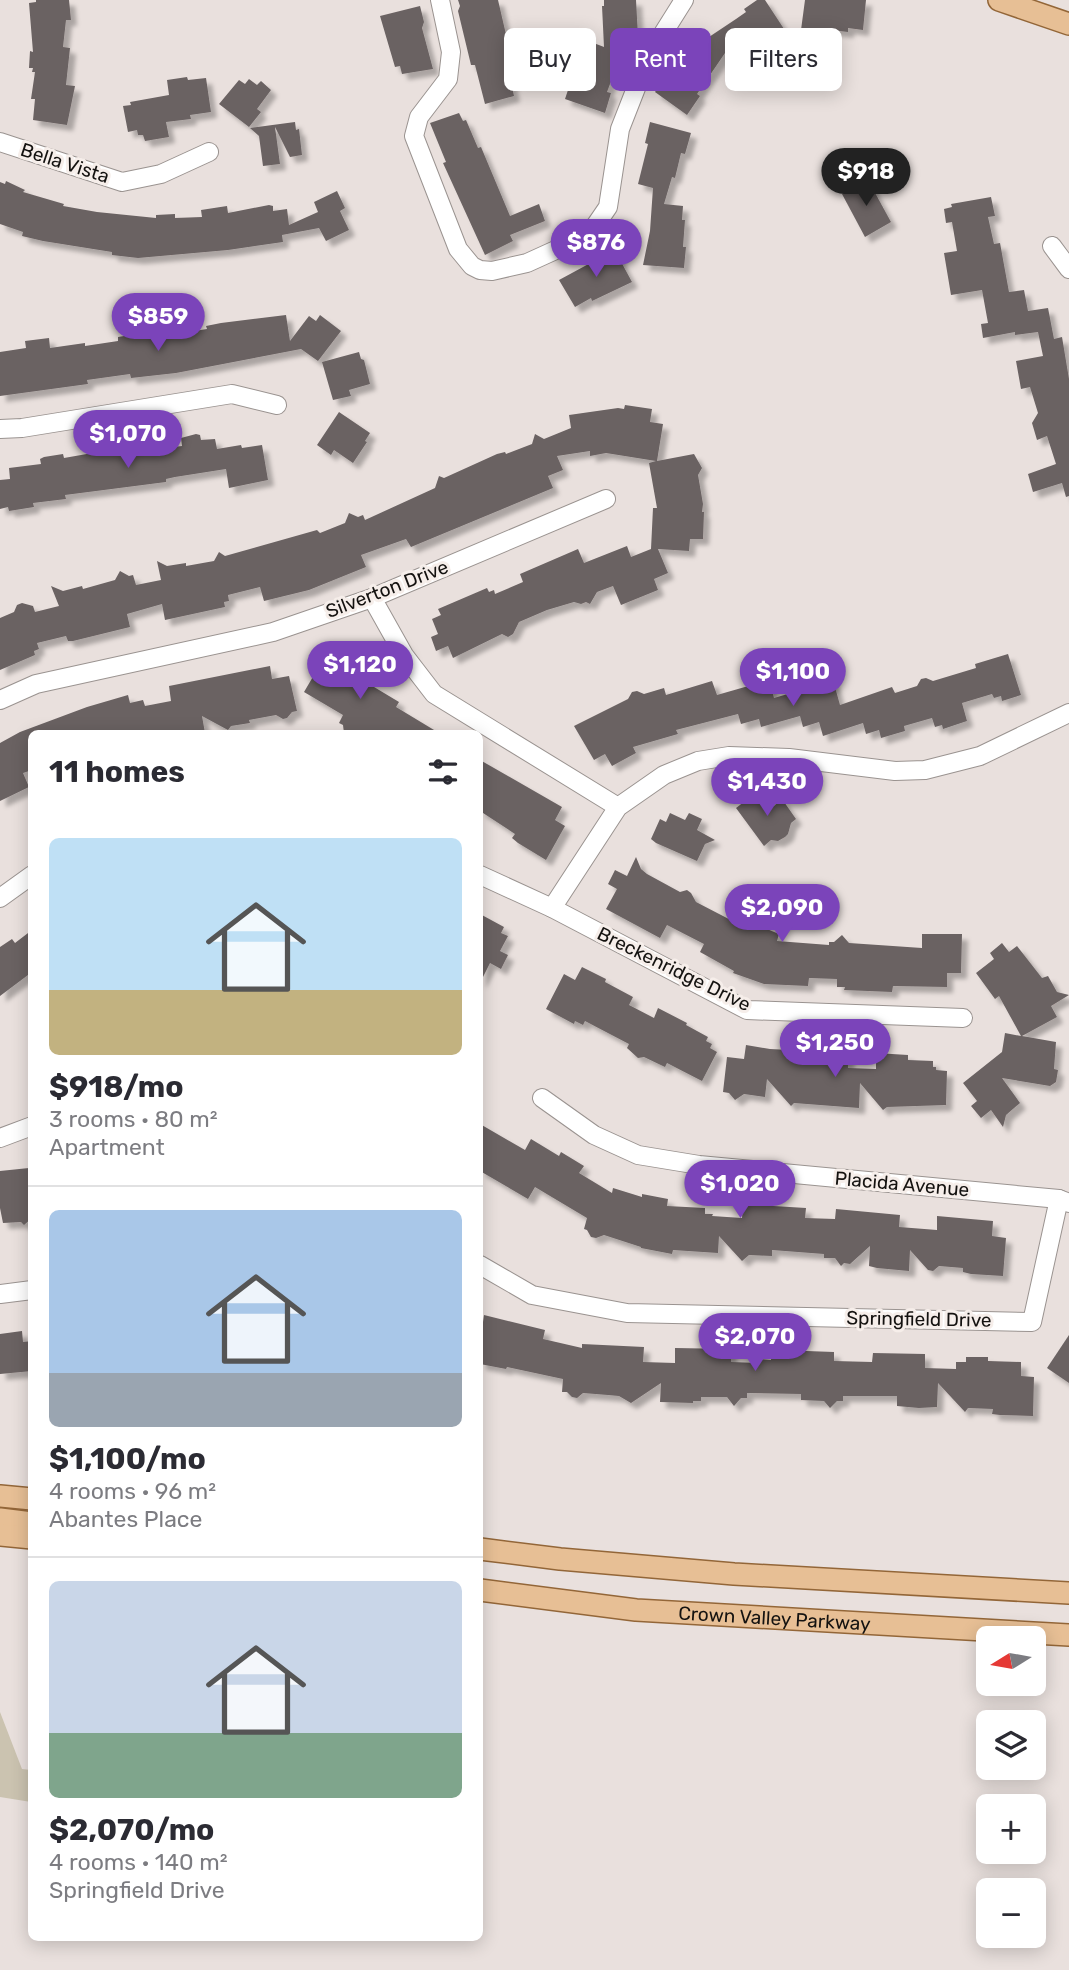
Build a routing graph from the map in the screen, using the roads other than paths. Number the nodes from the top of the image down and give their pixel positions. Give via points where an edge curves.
1 (440, 0) edge
2 (684, 0) edge
3 (999, 0) edge
4 (1069, 24) edge
5 (0, 142) edge
6 (209, 152) dead end
7 (1052, 246) dead end
8 (1069, 269) edge
9 (276, 405) dead end
10 (0, 429) edge
11 (606, 499) dead end
12 (372, 597) junction
13 (0, 701) edge
14 (1069, 713) edge
15 (618, 807) junction
16 (483, 876) edge
17 (28, 878) edge
18 (0, 898) edge
19 (552, 908) junction
20 (963, 1018) dead end
21 (542, 1098) dead end
22 (28, 1128) edge
23 (0, 1138) edge
24 (1064, 1201) edge
25 (483, 1267) edge
26 (28, 1290) edge
27 (0, 1294) edge
28 (0, 1496) edge
29 (28, 1499) edge
30 (0, 1519) edge
31 (28, 1522) edge
32 (0, 1535) edge
33 (28, 1538) edge
34 (483, 1549) edge
35 (483, 1590) edge
36 (1069, 1593) edge
37 (1069, 1635) edge

1 - 2 street via 451,52 448,79 419,117 414,136 458,249 480,270 527,263 595,226 608,207 624,117 662,35
3 - 4 main road
5 - 6 street, Bella Vista via 122,181 161,174
7 - 8 street
9 - 10 street via 232,394
11 - 12 street, Silverton Drive
12 - 13 street, Silverton Drive via 273,632 36,684
12 - 15 street via 404,654 434,694
14 - 15 street via 979,756 925,770 895,771 789,758 729,756 698,761 664,775
15 - 19 street
16 - 19 street, Breckenridge Drive
17 - 18 street
19 - 20 street, Breckenridge Drive via 747,1010
21 - 24 street, Placida Avenue via 594,1135 638,1155
22 - 23 street
24 - 25 street, Springfield Drive via 1032,1322 627,1313 532,1295
26 - 27 street
28 - 29 main road
30 - 31 main road
32 - 33 main road
34 - 36 main road via 734,1574
35 - 37 main road, Crown Valley Parkway via 636,1610

